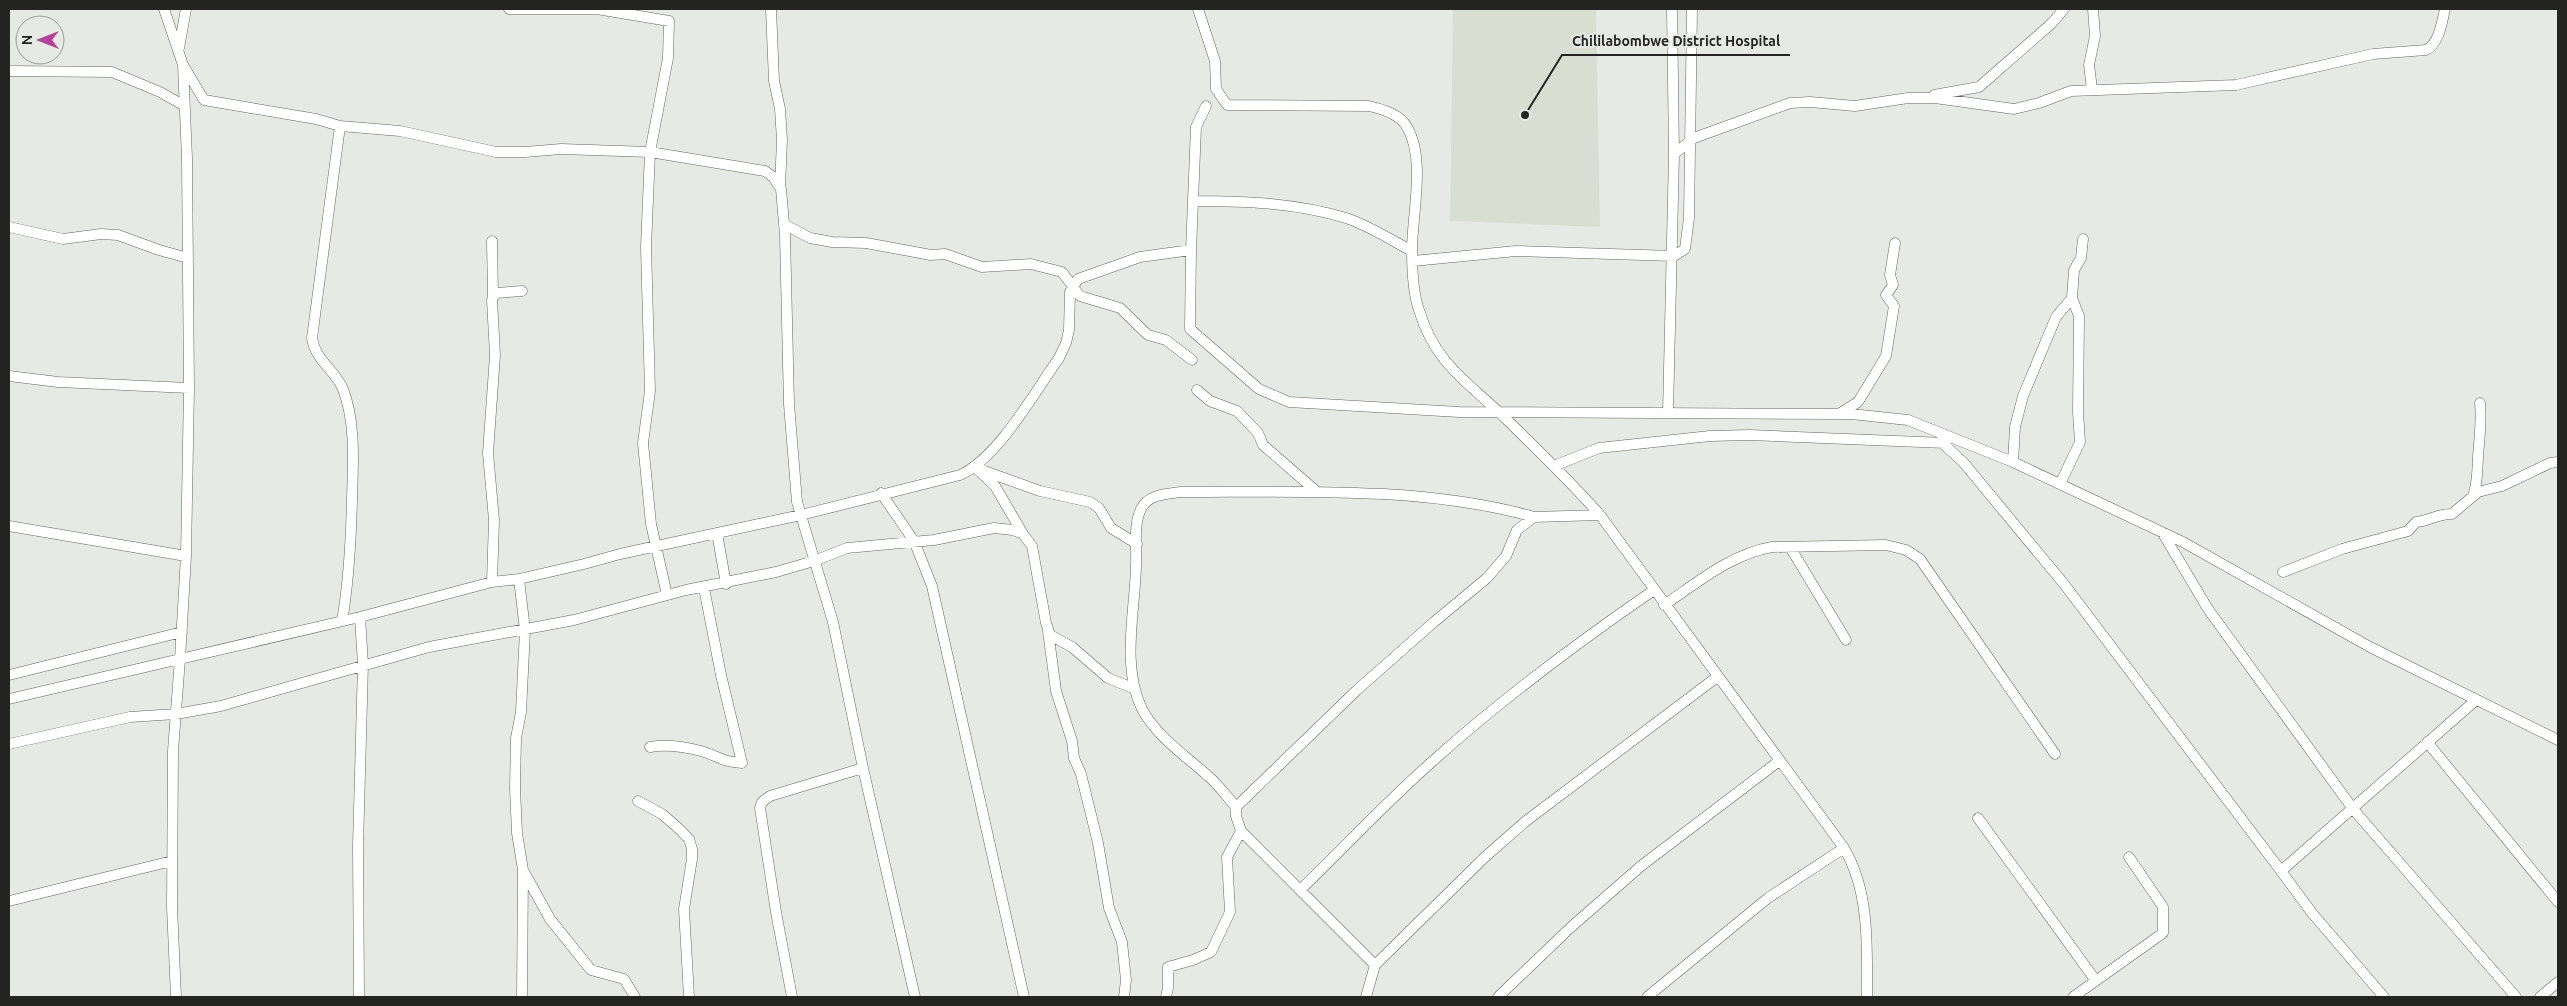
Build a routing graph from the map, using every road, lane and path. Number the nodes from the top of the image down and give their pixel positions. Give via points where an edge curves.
1 (164, 9) edge
2 (186, 9) edge
3 (509, 9) edge
4 (771, 9) edge
5 (1198, 9) edge
6 (1672, 9) edge
7 (1692, 9) edge
8 (2064, 9) edge
9 (2093, 9) edge
10 (2445, 9) edge
11 (179, 49) junction
12 (183, 66) junction
13 (9, 72) edge
14 (2092, 89) junction
15 (1919, 98) junction
16 (183, 105) junction
17 (1206, 106) dead end
18 (340, 126) junction
19 (1691, 139) junction
20 (650, 152) junction
21 (1674, 154) junction
22 (780, 187) junction
23 (1194, 200) junction
24 (784, 224) junction
25 (9, 227) edge
26 (2083, 239) dead end
27 (492, 241) dead end
28 (1895, 243) dead end
29 (1191, 250) junction
30 (1412, 256) junction
31 (1671, 256) junction
32 (188, 258) junction
33 (1074, 286) junction
34 (522, 290) dead end
35 (493, 296) junction
36 (2072, 298) junction
37 (1192, 360) dead end
38 (9, 376) edge
39 (189, 388) junction
40 (1197, 390) dead end
41 (2480, 403) dead end
42 (1499, 412) junction
43 (1668, 413) junction
44 (1839, 414) junction
45 (1941, 442) junction
46 (1967, 444) junction
47 (2013, 462) junction
48 (2558, 462) edge
49 (1554, 466) junction
50 (976, 468) junction
51 (2060, 484) junction
52 (1316, 491) junction
53 (881, 494) junction
54 (2473, 496) junction
55 (801, 515) junction
56 (1600, 515) junction
57 (1534, 517) junction
58 (9, 526) edge
59 (2162, 532) junction
60 (717, 533) junction
61 (1024, 534) junction
62 (914, 541) junction
63 (1137, 544) junction
64 (655, 546) junction
65 (1790, 547) junction
66 (186, 556) junction
67 (814, 561) junction
68 (2283, 572) dead end
69 (519, 579) junction
70 (492, 582) junction
71 (726, 584) junction
72 (704, 588) junction
73 (1654, 590) junction
74 (667, 595) junction
75 (1664, 605) junction
76 (360, 617) junction
77 (342, 621) junction
78 (525, 630) junction
79 (1048, 630) junction
80 (182, 632) junction
81 (1846, 640) dead end
82 (180, 659) junction
83 (363, 664) junction
84 (9, 675) edge
85 (1717, 677) junction
86 (1135, 690) junction
87 (9, 699) edge
88 (2476, 700) junction
89 (176, 714) junction
90 (2558, 740) edge
91 (2427, 742) junction
92 (9, 744) edge
93 (650, 747) dead end
94 (2055, 754) dead end
95 (1779, 761) junction
96 (862, 768) junction
97 (638, 801) dead end
98 (1236, 808) junction
99 (2353, 809) junction
100 (1978, 818) dead end
101 (1241, 831) junction
102 (1844, 848) junction
103 (2129, 857) dead end
104 (172, 861) junction
105 (523, 870) junction
106 (2281, 871) junction
107 (1300, 890) junction
108 (9, 901) edge
109 (2558, 902) edge
110 (1375, 965) junction
111 (2096, 981) junction
112 (2558, 982) edge
113 (176, 997) edge
114 (359, 997) edge
115 (522, 997) edge
116 (635, 997) edge
117 (689, 997) edge
118 (792, 997) edge
119 (915, 997) edge
120 (1024, 997) edge
121 (1124, 997) edge
122 (1166, 997) edge
123 (1366, 997) edge
124 (1498, 997) edge
125 (1647, 997) edge
126 (1867, 997) edge
127 (2073, 997) edge
128 (2384, 997) edge
129 (2516, 997) edge
130 (2540, 997) edge

1 - 11 street
2 - 11 street
3 - 20 street via 597,9 670,21 668,58
4 - 22 street via 774,81 782,140
5 - 30 street via 1215,60 1216,89 1227,105 1368,106 1388,111 1407,126 1416,149
6 - 21 street
7 - 19 street
8 - 15 street via 2052,24 1979,87
9 - 14 street via 2095,36 2089,66
10 - 14 street via 2438,35 2431,48 2426,50 2373,54 2236,85
11 - 12 street
12 - 16 street
12 - 18 street via 204,100
13 - 16 street via 112,72
14 - 15 street via 2071,90 2014,109
15 - 19 street via 1855,106 1790,103
16 - 32 street
17 - 23 street via 1196,127
18 - 20 street via 400,131 496,152 570,149
18 - 77 street via 312,338 318,356 343,390 350,419 353,461 350,553
19 - 21 street
19 - 31 street via 1688,239 1685,249
20 - 22 street via 765,170
20 - 64 street via 646,247 650,391 643,443
21 - 31 street
22 - 24 street
23 - 29 street
23 - 30 street via 1276,203 1348,219
24 - 33 street via 810,238 866,243 931,255 944,254 982,267 1031,264 1062,272
24 - 55 street via 789,404 797,502
25 - 32 street via 63,239 101,234 118,236
26 - 36 street via 2081,258 2074,270
27 - 35 street
28 - 44 street via 1890,275 1893,285 1886,295 1894,306 1886,356 1858,402
29 - 33 street via 1126,261 1114,268 1083,276
29 - 42 street via 1190,328 1259,389 1290,402
30 - 31 street via 1516,251
30 - 42 street via 1418,309 1429,338 1452,371
31 - 43 street
32 - 39 street
33 - 37 street via 1080,296 1120,308 1148,335 1166,340
33 - 50 street via 1070,292 1069,330 1058,358 999,442
34 - 35 street
35 - 70 street via 495,355 488,453 494,520
36 - 47 street via 2056,317 2023,396 2015,427
36 - 51 street via 2079,316 2080,442
38 - 39 street via 58,382
39 - 66 street
40 - 52 street via 1210,402 1237,411 1258,433 1263,445
41 - 54 street via 2479,480
42 - 43 street
42 - 49 street
43 - 44 street
44 - 46 street via 1908,420
45 - 46 street
45 - 49 street via 1710,436 1599,448
45 - 106 street via 1963,462 2064,584
46 - 47 street
47 - 51 street
48 - 54 street
49 - 56 street
50 - 53 street via 960,475
50 - 61 street via 995,486
50 - 63 street via 1040,491 1090,502 1100,508 1111,528
51 - 59 street
52 - 57 street via 1473,504
52 - 63 street via 1161,494 1148,499 1141,509
53 - 55 street
53 - 62 street
54 - 68 street via 2452,514 2443,513 2431,521 2416,522 2408,531 2342,549
55 - 60 street
55 - 67 street
56 - 57 street
56 - 73 street
57 - 98 street via 1517,530 1506,556 1487,578 1358,690
58 - 66 street
59 - 88 street via 2370,647
59 - 99 street via 2208,609
60 - 64 street
60 - 71 street
61 - 62 street via 994,528
61 - 79 street via 1032,546
62 - 67 street via 847,548
62 - 120 street via 938,607
63 - 86 street via 1131,646
64 - 69 street
64 - 74 street
65 - 75 street via 1753,550
65 - 81 street
65 - 94 street via 1886,546 1906,550 1920,559
66 - 80 street
67 - 71 street
67 - 96 street via 832,622
69 - 70 street
69 - 78 street
70 - 76 street
71 - 72 street
72 - 74 street
72 - 93 street via 742,763 725,763 703,752 664,744
73 - 75 street
73 - 107 street via 1577,644 1485,716 1391,800
74 - 78 street
75 - 85 street
76 - 77 street
76 - 83 street
77 - 82 street
78 - 83 street via 429,647
78 - 105 street via 515,788
79 - 86 street via 1053,638 1072,648 1098,671
79 - 121 street via 1056,691 1098,843 1109,908 1122,942 1126,980
80 - 82 street
80 - 84 street
82 - 87 street
82 - 89 street
83 - 89 street via 221,706
83 - 114 street via 358,846
85 - 95 street
85 - 110 street via 1526,821
86 - 98 street via 1155,729 1210,778
88 - 90 street
88 - 91 street
89 - 92 street via 130,717
89 - 104 street
91 - 99 street
91 - 109 street
95 - 102 street
95 - 124 street via 1641,866
96 - 118 street via 770,796 760,808
96 - 119 street
97 - 117 street via 677,827 689,839 692,849 684,910
98 - 101 street
99 - 106 street
99 - 129 street
100 - 111 street
101 - 107 street
101 - 122 street via 1227,857 1230,912 1210,952 1168,967
102 - 125 street via 1768,898
102 - 126 street via 1861,886 1865,912
103 - 111 street via 2163,907 2163,933
104 - 108 street
104 - 113 street
105 - 115 street
105 - 116 street via 550,919 590,970 624,979
106 - 128 street via 2312,913
107 - 110 street
110 - 123 street
111 - 127 street
112 - 130 street

